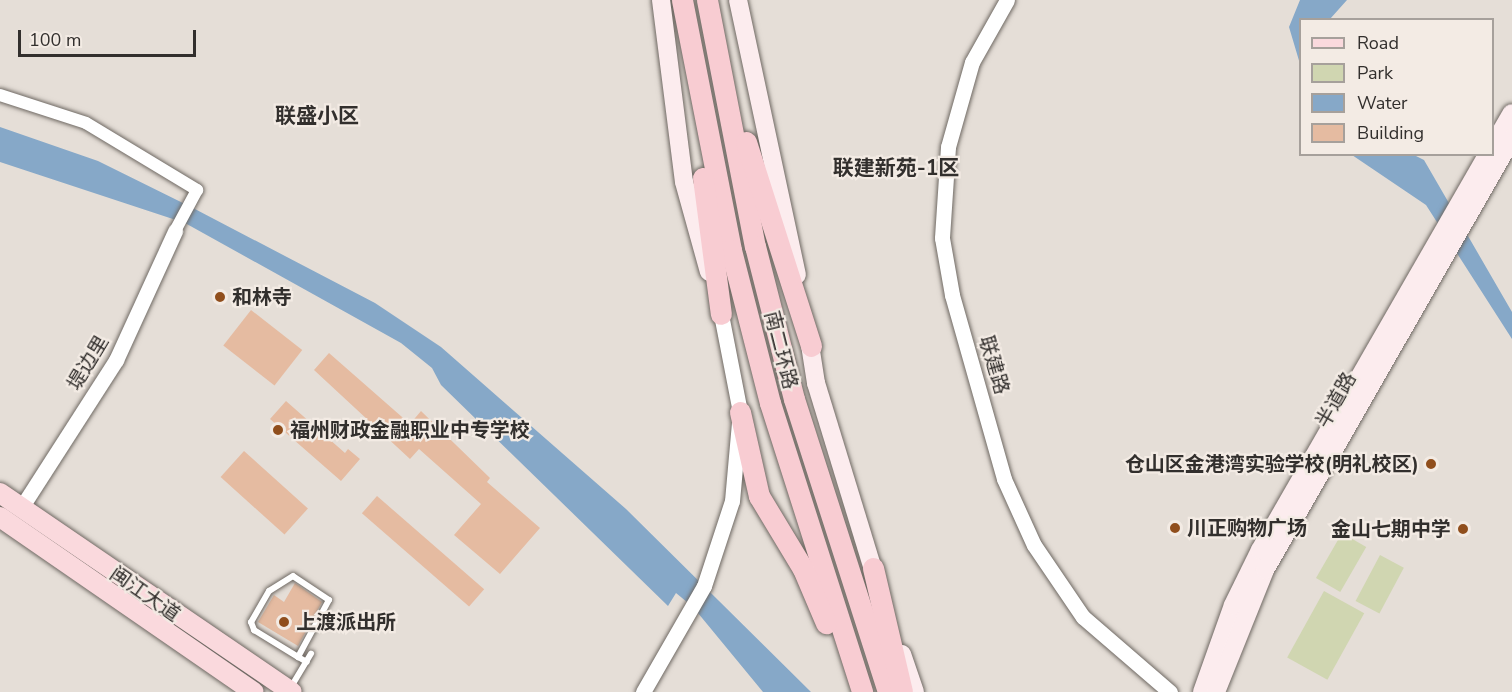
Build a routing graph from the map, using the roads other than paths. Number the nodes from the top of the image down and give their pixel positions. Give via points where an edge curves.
1 (661, 0) edge
2 (682, 0) edge
3 (707, 0) edge
4 (738, 0) edge
5 (1007, 0) edge
6 (714, 41) junction
7 (689, 43) junction
8 (0, 95) edge
9 (1512, 113) edge
10 (1512, 138) edge
11 (1494, 144) edge
12 (1487, 156) edge
13 (175, 231) joint
14 (721, 314) junction
15 (811, 346) junction
16 (740, 412) junction
17 (0, 493) edge
18 (21, 508) junction
19 (0, 517) edge
20 (873, 568) junction
21 (312, 654) dead end
22 (298, 657) junction
23 (307, 662) junction
24 (291, 691) edge
25 (254, 692) edge
26 (643, 692) edge
27 (853, 692) edge
28 (862, 692) edge
29 (888, 692) edge
30 (902, 692) edge
31 (915, 692) edge
32 (1170, 692) edge
33 (1202, 692) edge
34 (1216, 692) edge

1 - 14 main road via 684,182
2 - 7 highway, 南二环路
3 - 6 highway, 南二环路
4 - 15 main road
5 - 32 street, 联建路 via 972,62 948,147 942,229 952,295 1004,479 1034,545 1088,622
6 - 15 highway
6 - 29 highway, 南二环路 via 755,246 794,399
7 - 14 highway
7 - 28 highway, 南二环路 via 730,250 770,403
8 - 13 street via 86,123 197,190
9 - 11 main road
10 - 34 main road, 半道路 via 1264,570
12 - 33 main road, 半道路 via 1255,559 1233,605
13 - 18 street, 堤边里 via 116,360
14 - 16 street
15 - 20 main road via 816,383
16 - 26 street via 732,501 704,586
16 - 27 highway via 759,496 803,569
17 - 18 main road, 闽江大道
18 - 24 main road, 闽江大道
19 - 25 main road, 闽江大道
20 - 30 highway
20 - 31 main road
21 - 23 lane
22 - 22 lane via 329,600 293,576 269,591 251,622 254,630
22 - 23 lane
23 - 24 lane

